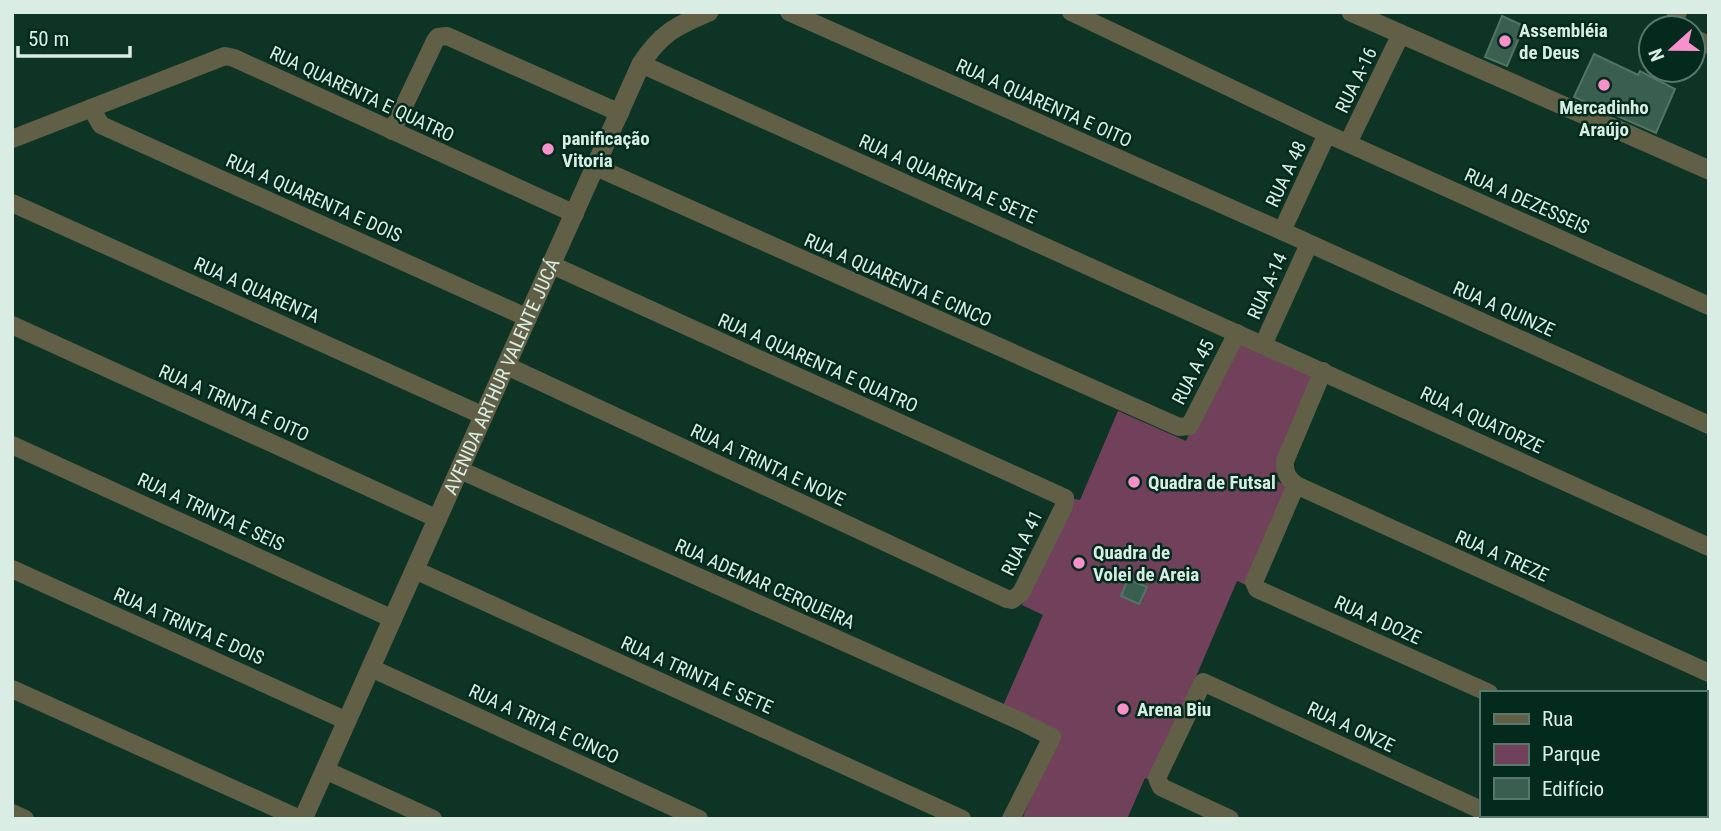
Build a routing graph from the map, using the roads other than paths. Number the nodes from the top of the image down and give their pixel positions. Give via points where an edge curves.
1 (709, 12) edge
2 (789, 12) edge
3 (1071, 12) edge
4 (1351, 12) edge
5 (1401, 34) junction
6 (641, 64) junction
7 (91, 108) junction
8 (620, 113) junction
9 (392, 131) junction
10 (1327, 134) junction
11 (12, 139) edge
12 (1348, 144) junction
13 (596, 167) junction
14 (1709, 170) edge
15 (12, 202) edge
16 (575, 214) junction
17 (1282, 231) junction
18 (1309, 244) junction
19 (552, 265) junction
20 (1709, 306) edge
21 (528, 318) junction
22 (12, 325) edge
23 (1237, 333) junction
24 (1264, 345) junction
25 (507, 366) junction
26 (1323, 371) junction
27 (484, 416) junction
28 (1709, 425) edge
29 (1185, 428) joint
30 (12, 444) edge
31 (460, 470) junction
32 (1296, 485) junction
33 (1065, 502) joint
34 (438, 519) junction
35 (1709, 547) edge
36 (12, 569) edge
37 (415, 570) junction
38 (1012, 600) joint
39 (393, 619) junction
40 (371, 668) junction
41 (1709, 673) edge
42 (12, 689) edge
43 (1485, 691) edge
44 (347, 721) junction
45 (325, 770) junction
46 (1480, 810) edge
47 (12, 813) edge
48 (25, 819) edge
49 (301, 819) edge
50 (433, 819) edge
51 (699, 819) edge
52 (962, 819) edge
53 (1011, 819) edge
54 (1230, 819) edge

1 - 6 street, AVENIDA ARTHUR VALENTE JUCÁ via 674,26
2 - 17 street, RUA A QUARENTA E OITO
3 - 10 street, RUA A DEZESSEIS
4 - 5 street
5 - 12 street, RUA A-16
5 - 14 street
6 - 8 street, AVENIDA ARTHUR VALENTE JUCÁ
6 - 23 street, RUA A QUARENTA E SETE
7 - 9 street, RUA QUARENTA E QUATRO via 225,56
7 - 11 street, RUA QUARENTA E QUATRO
7 - 21 street, RUA A QUARENTA E DOIS via 101,125
8 - 9 street via 447,36 435,41
8 - 13 street, AVENIDA ARTHUR VALENTE JUCÁ
9 - 16 street, RUA QUARENTA E QUATRO
10 - 12 street, RUA A DEZESSEIS
10 - 17 street, RUA A 48
12 - 20 street, RUA A DEZESSEIS
13 - 16 street, AVENIDA ARTHUR VALENTE JUCÁ
13 - 29 street, RUA A QUARENTA E CINCO
15 - 27 street, RUA A QUARENTA
16 - 19 street, AVENIDA ARTHUR VALENTE JUCÁ
17 - 18 street, RUA A QUINZE
18 - 24 street, RUA A-14
18 - 28 street, RUA A QUINZE
19 - 21 street, AVENIDA ARTHUR VALENTE JUCÁ
19 - 33 street, RUA A QUARENTA E QUATRO via 1065,498
21 - 25 street, AVENIDA ARTHUR VALENTE JUCÁ
22 - 34 street, RUA A TRINTA E OITO
23 - 24 street, RUA A QUATORZE
23 - 29 street, RUA A 45
24 - 26 street, RUA A QUATORZE
25 - 27 street, AVENIDA ARTHUR VALENTE JUCÁ
25 - 38 street, RUA A TRINTA E NOVE
26 - 32 street via 1285,461
26 - 35 street, RUA A QUATORZE
27 - 31 street, AVENIDA ARTHUR VALENTE JUCÁ
30 - 39 street, RUA A TRINTA E SEIS
31 - 34 street, AVENIDA ARTHUR VALENTE JUCÁ
31 - 53 street, RUA ADEMAR CERQUEIRA via 1052,738
32 - 41 street, RUA A TREZE
32 - 43 street, RUA A DOZE via 1254,582 1257,589
33 - 38 street, RUA A 41 via 1021,593
34 - 37 street, AVENIDA ARTHUR VALENTE JUCÁ
36 - 44 street, RUA A TRINTA E DOIS
37 - 39 street, AVENIDA ARTHUR VALENTE JUCÁ
37 - 52 street, RUA A TRINTA E SETE
39 - 40 street, AVENIDA ARTHUR VALENTE JUCÁ
40 - 44 street, AVENIDA ARTHUR VALENTE JUCÁ
40 - 51 street, RUA A TRITA E CINCO
42 - 49 street
44 - 45 street, AVENIDA ARTHUR VALENTE JUCÁ
45 - 49 street, AVENIDA ARTHUR VALENTE JUCÁ
45 - 50 street
46 - 54 street, RUA A ONZE via 1203,682 1157,778 1160,787
47 - 48 street

